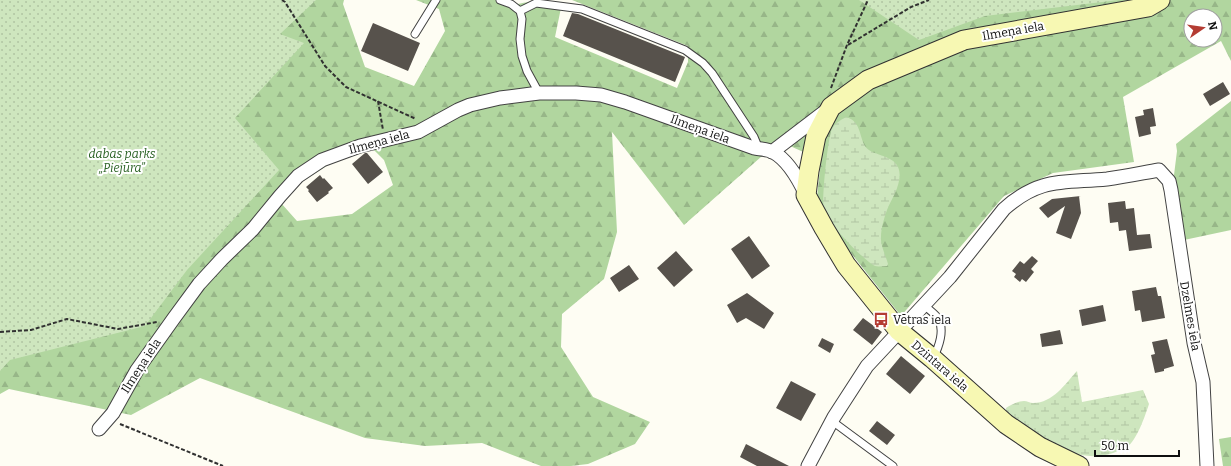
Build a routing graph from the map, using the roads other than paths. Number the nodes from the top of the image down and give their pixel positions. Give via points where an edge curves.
1 (436, 0) edge
2 (500, 0) edge
3 (1160, 0) edge
4 (520, 11) junction
5 (415, 34) dead end
6 (539, 93) junction
7 (832, 107) junction
8 (759, 149) junction
9 (772, 152) junction
10 (806, 195) junction
11 (924, 305) junction
12 (899, 331) junction
13 (932, 358) junction
14 (832, 421) junction
15 (99, 429) dead end
16 (808, 466) edge
17 (893, 466) edge
18 (1079, 466) edge
19 (1207, 466) edge

1 - 5 lane
2 - 4 lane
3 - 7 street, Ilmeņa iela via 1148,7 964,40 868,80
4 - 6 lane via 522,56
4 - 8 lane via 536,3 582,9 684,50 703,63 712,73 754,137
6 - 8 street, Ilmeņa iela via 576,92 601,95
6 - 15 street, Ilmeņa iela via 470,105 418,132 336,154 298,176 253,229 199,284 137,370 113,413
7 - 9 street, Ilmeņa iela
7 - 10 street, Ilmeņa iela via 816,136 808,171
8 - 9 street, Ilmeņa iela
9 - 10 street, Ilmeņa iela via 789,166
10 - 12 street, Dzintara iela via 846,265
11 - 12 street
11 - 13 lane via 938,319 941,332 938,349
11 - 19 street, Dzelmes iela via 950,277 1004,209 1025,192 1053,183 1159,170 1169,181 1171,190 1194,343 1203,382
12 - 13 street, Dzintara iela
12 - 14 street via 867,366
13 - 18 street, Dzintara iela via 1006,424 1040,447
14 - 16 street
14 - 17 lane

